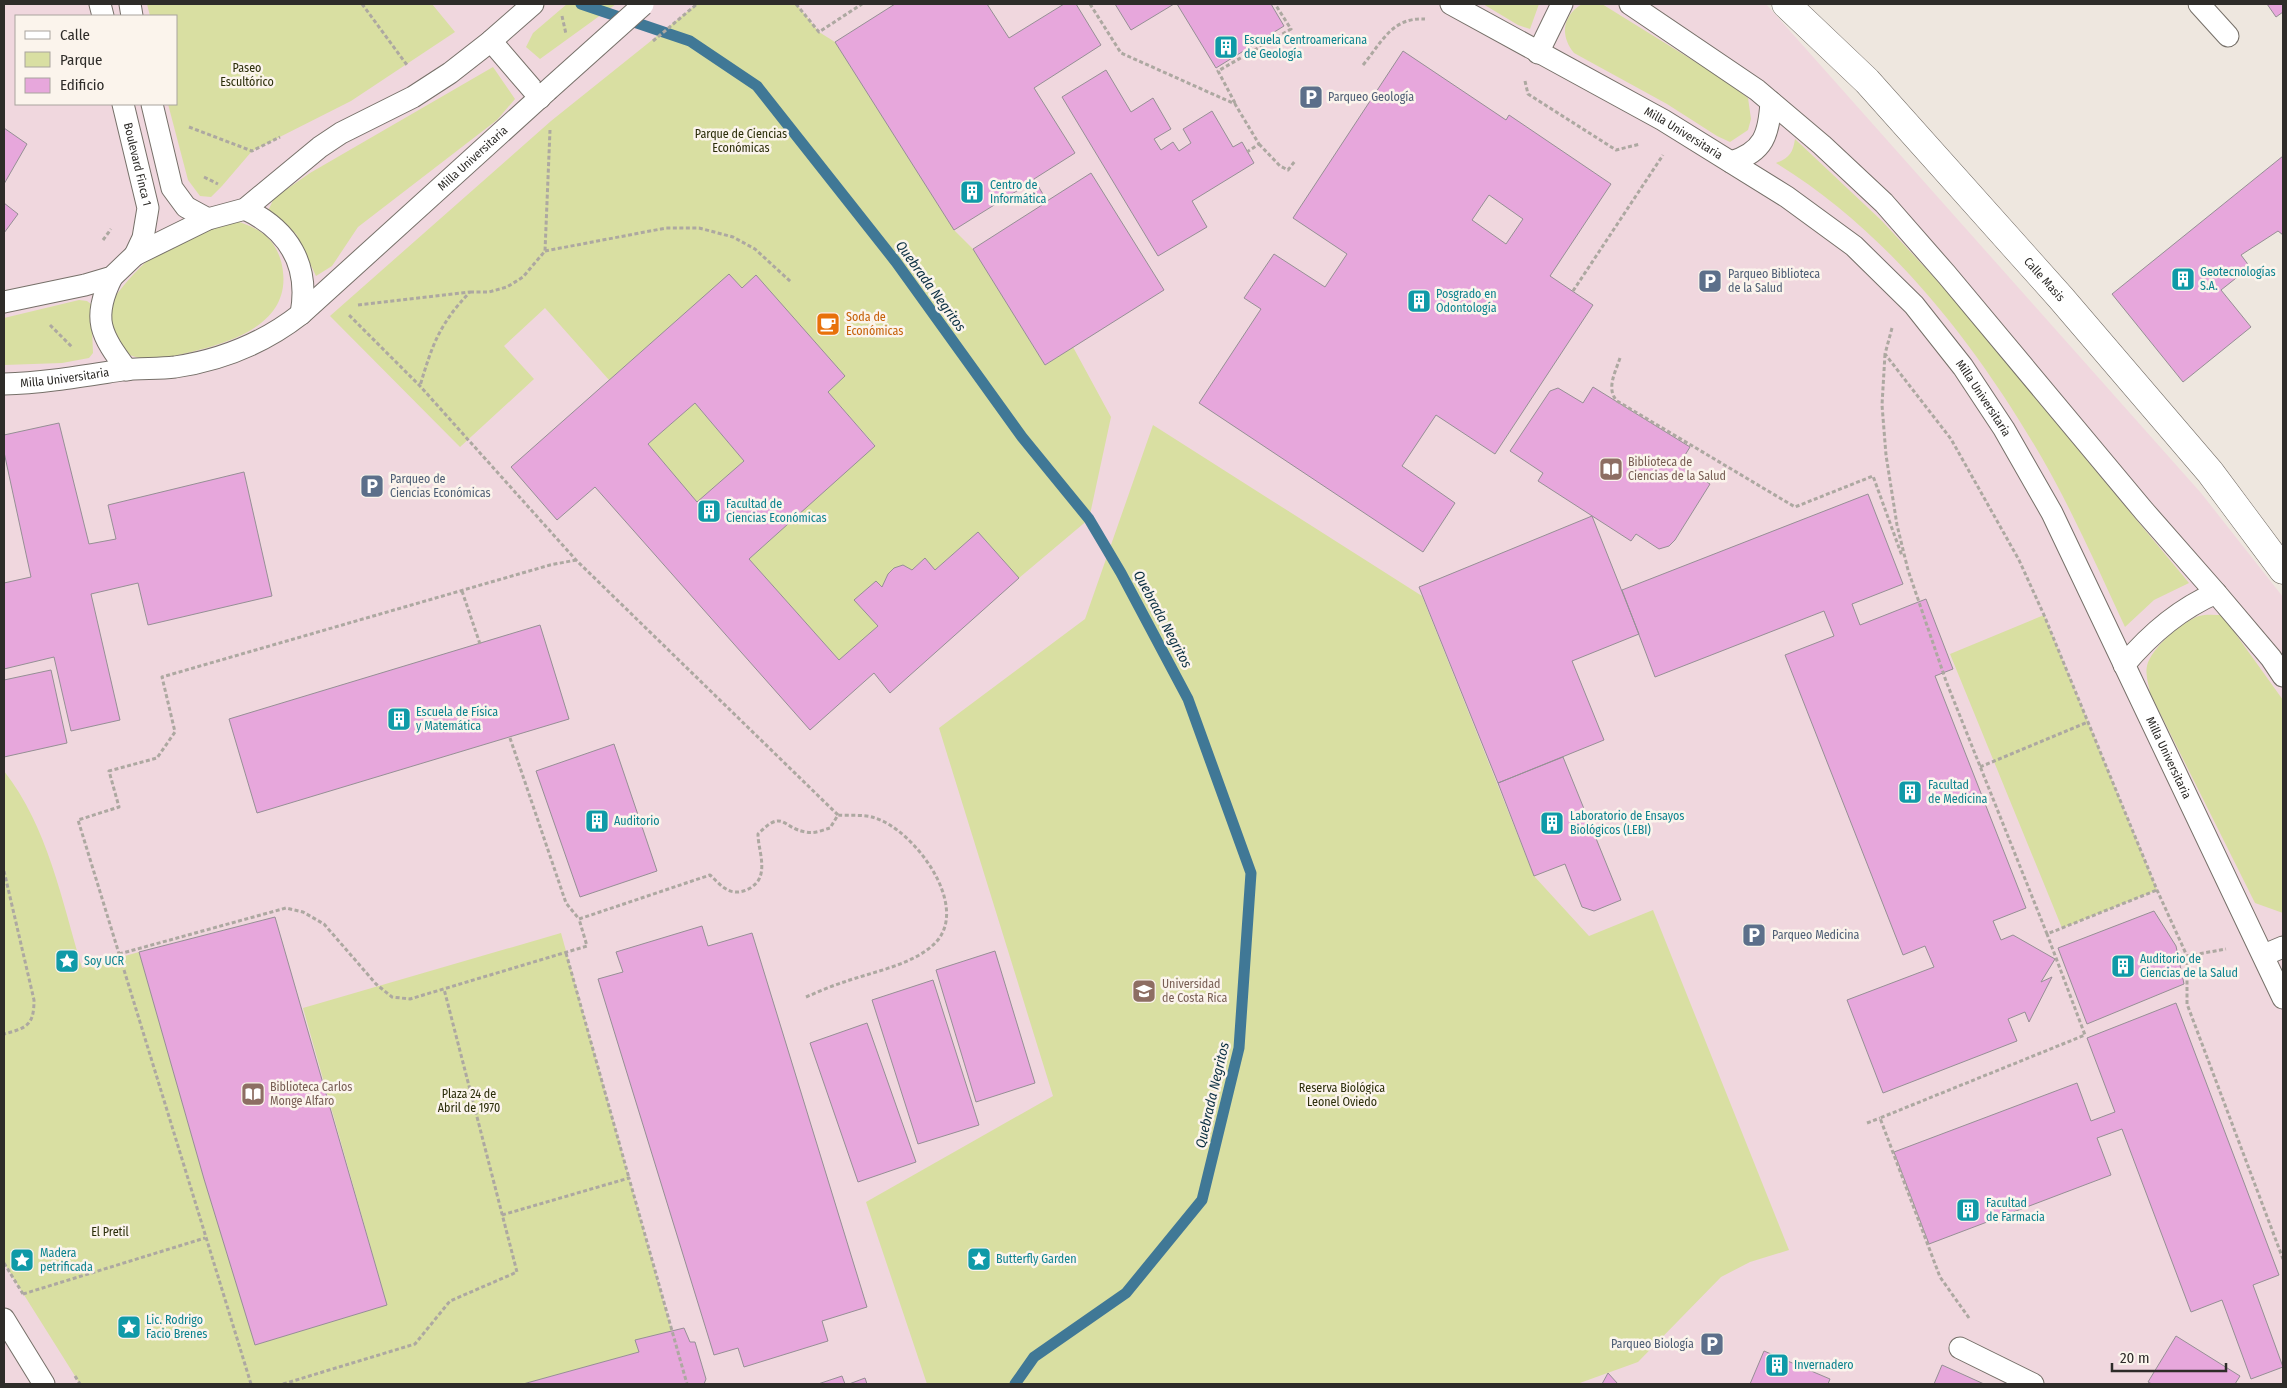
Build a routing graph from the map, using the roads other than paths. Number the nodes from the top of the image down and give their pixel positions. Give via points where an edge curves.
1 (533, 4) edge
2 (1450, 4) edge
3 (1562, 4) edge
4 (1630, 4) edge
5 (1786, 4) edge
6 (2199, 4) edge
7 (644, 5) edge
8 (2228, 36) dead end
9 (495, 38) junction
10 (1538, 53) junction
11 (544, 95) junction
12 (1772, 102) junction
13 (122, 105) edge
14 (152, 105) edge
15 (1731, 162) junction
16 (245, 209) junction
17 (208, 219) junction
18 (134, 255) junction
19 (112, 277) junction
20 (4, 302) edge
21 (301, 314) junction
22 (127, 370) junction
23 (4, 384) edge
24 (2283, 570) edge
25 (2216, 593) junction
26 (2124, 665) junction
27 (2283, 676) edge
28 (2283, 947) edge
29 (2261, 949) junction
30 (2283, 998) edge
31 (4, 1319) edge
32 (1960, 1348) dead end
33 (44, 1384) edge
34 (2033, 1384) edge

1 - 9 lane, Milla Universitaria
2 - 10 lane, Milla Universitaria
3 - 10 lane
4 - 12 lane
5 - 24 street, Calle Masis via 1867,81 2061,298 2210,472
6 - 8 lane
7 - 11 lane, Milla Universitaria, bridge
9 - 11 lane
9 - 16 lane, Milla Universitaria via 413,97 320,147
10 - 15 lane, Milla Universitaria via 1663,120
11 - 21 lane, Milla Universitaria
12 - 15 lane via 1770,128 1761,144 1745,158
12 - 25 lane via 1884,203
13 - 18 lane, Boulevard Finca 1 via 148,208 143,238
14 - 17 lane via 172,188 186,207
15 - 26 lane, Milla Universitaria via 1810,212 1854,246 1914,305 1963,367 2004,428 2052,513
16 - 17 lane, Milla Universitaria
16 - 21 lane via 264,218 284,237 296,255 303,277
17 - 18 lane, Milla Universitaria
18 - 19 lane, Milla Universitaria
19 - 20 lane, Milla Universitaria
19 - 22 lane, Milla Universitaria via 100,312 101,329
21 - 22 lane, Milla Universitaria via 259,342 223,356 177,366
22 - 23 lane, Milla Universitaria
25 - 26 lane via 2164,624
25 - 27 lane
26 - 29 lane, Milla Universitaria
28 - 29 lane
29 - 30 lane, Milla Universitaria
31 - 33 lane
32 - 34 lane

